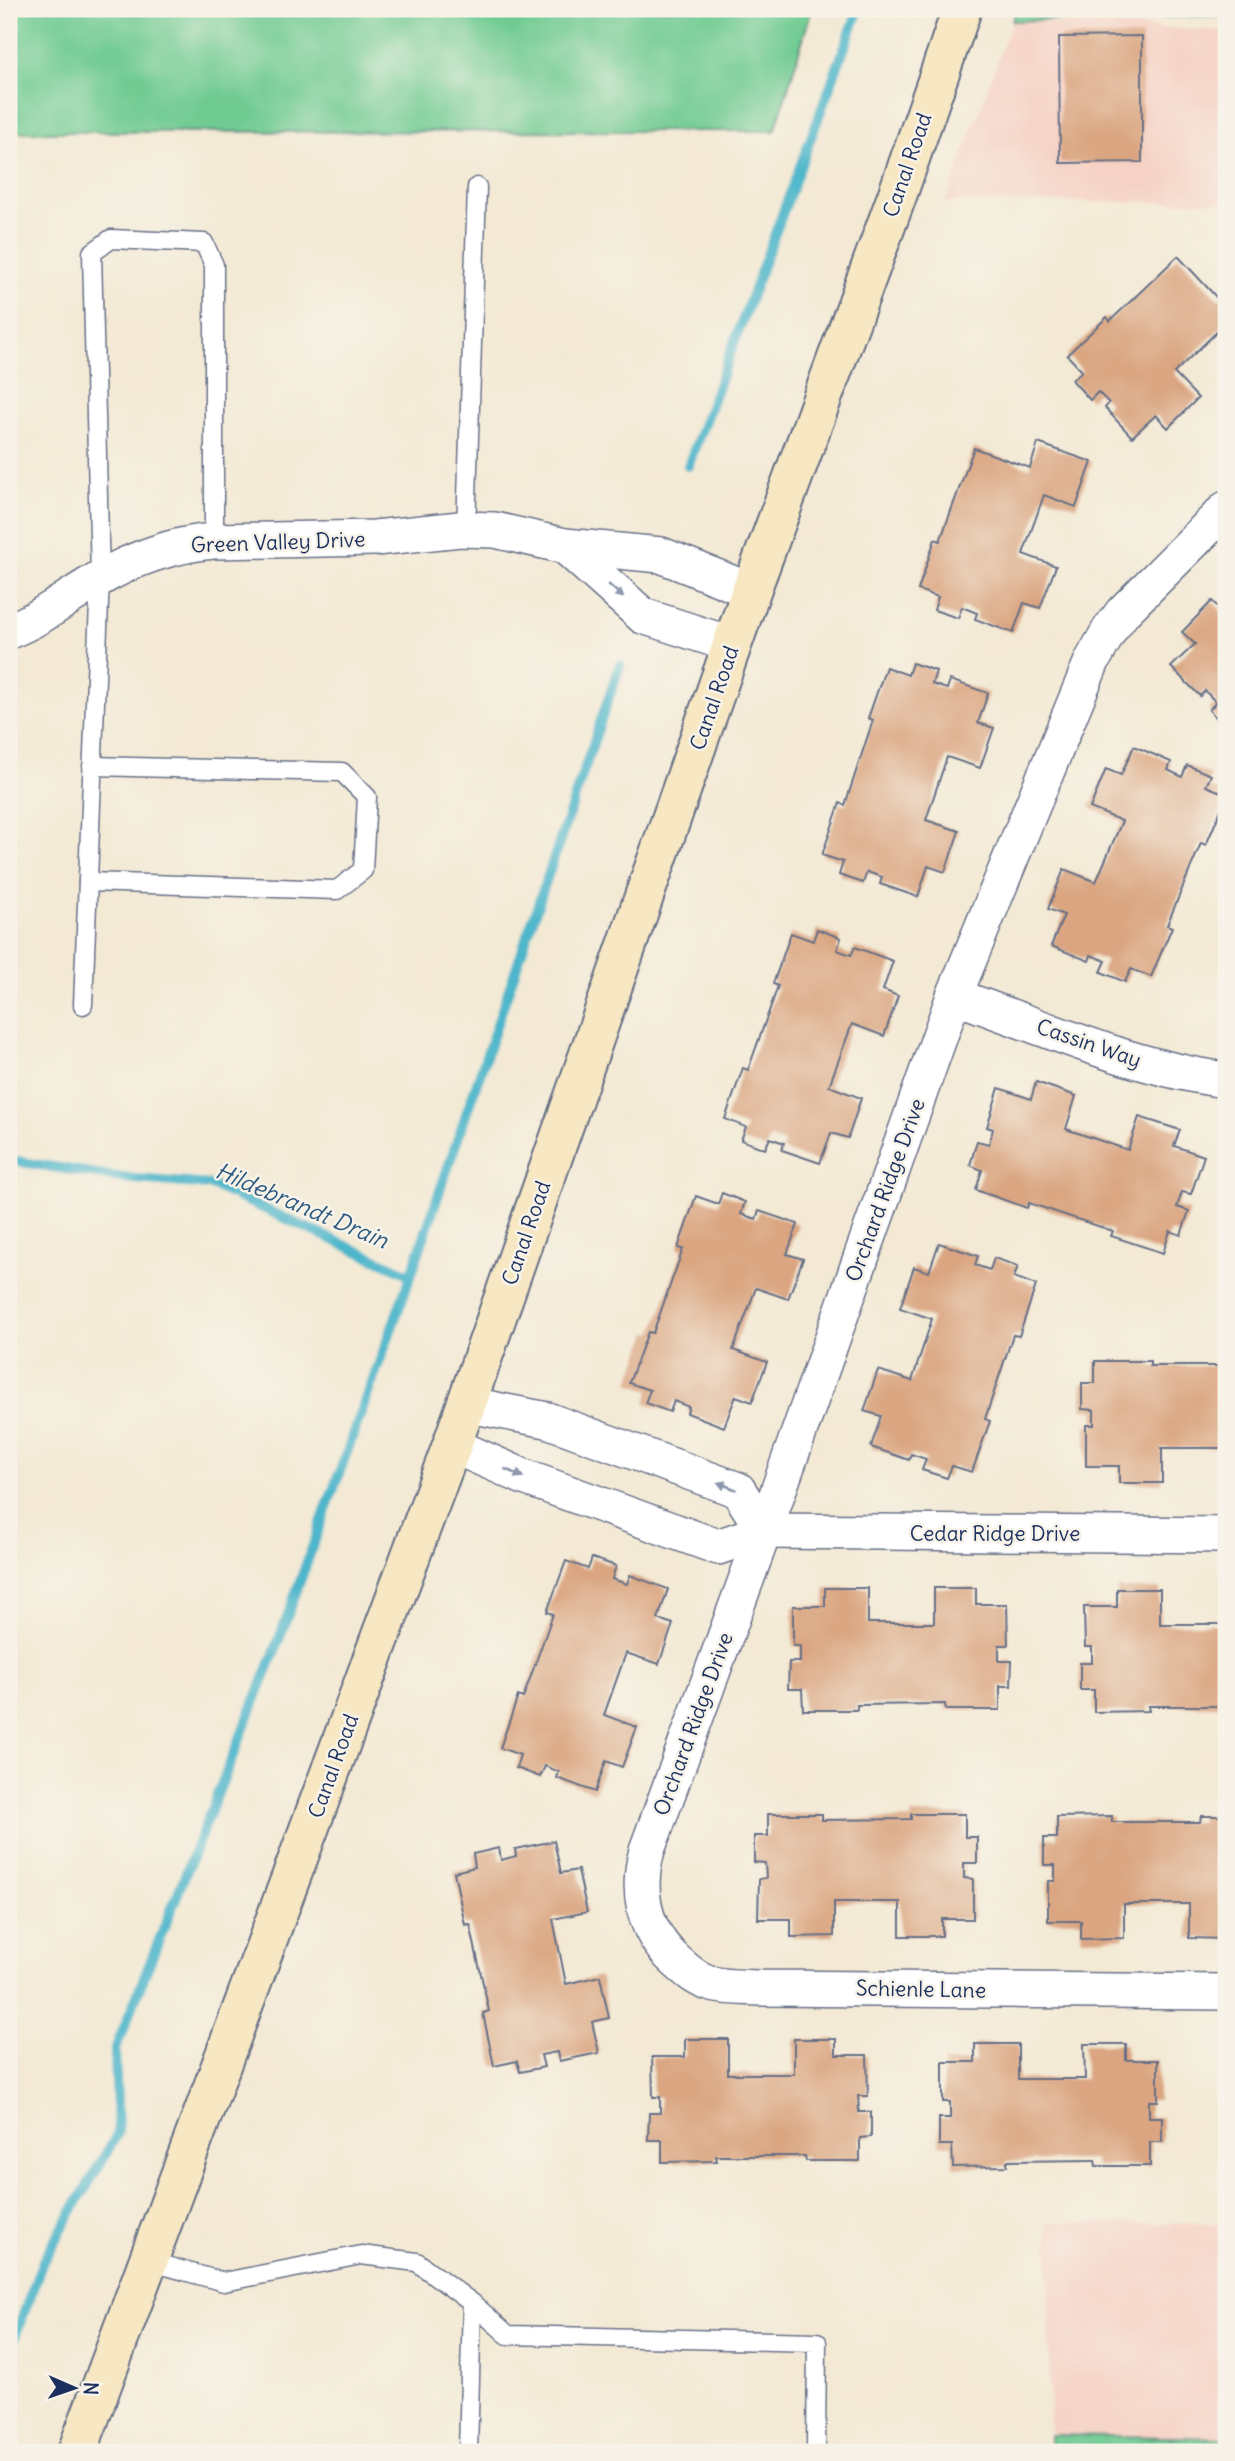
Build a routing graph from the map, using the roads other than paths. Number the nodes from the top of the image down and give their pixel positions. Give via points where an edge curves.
1 (962, 9) edge
2 (477, 187) dead end
3 (1226, 509) edge
4 (466, 530) junction
5 (214, 541) junction
6 (565, 546) junction
7 (100, 578) junction
8 (751, 591) junction
9 (9, 631) edge
10 (733, 645) junction
11 (92, 766) junction
12 (88, 882) junction
13 (954, 996) junction
14 (83, 1005) dead end
15 (1226, 1080) edge
16 (465, 1404) junction
17 (452, 1445) junction
18 (764, 1531) junction
19 (1226, 1535) edge
20 (647, 1919) joint
21 (1226, 1992) edge
22 (148, 2261) junction
23 (472, 2303) junction
24 (77, 2452) edge
25 (468, 2452) edge
26 (816, 2452) edge

1 - 8 street, Canal Road
2 - 4 lane
3 - 13 street, Orchard Ridge Drive via 1123,612 1092,661
4 - 5 street, Green Valley Drive via 375,538
4 - 6 street, Green Valley Drive via 495,530
5 - 7 street, Green Valley Drive via 152,555
5 - 7 lane via 214,265 204,243 111,239 92,253
6 - 8 street, Green Valley Drive via 661,555
6 -> 10 street, Green Valley Drive via 643,616
7 - 9 street, Green Valley Drive via 28,624
7 - 11 lane
8 - 10 street, Canal Road
10 - 16 street, Canal Road
11 - 12 lane
11 - 12 lane via 342,772 367,797 363,870 337,890
12 - 14 lane
13 - 15 street, Cassin Way via 1144,1063
13 - 18 street, Orchard Ridge Drive
16 - 17 street, Canal Road
18 -> 16 street via 738,1490 547,1420
17 -> 18 street, Cedar Ridge Drive via 524,1477 718,1547
17 - 22 street, Canal Road
18 - 19 street, Cedar Ridge Drive
18 - 20 street, Orchard Ridge Drive via 647,1850 641,1887
20 - 21 street, Schienle Lane via 664,1950 695,1977 731,1987
22 - 23 lane via 224,2282 361,2255 417,2262
22 - 24 street, Canal Road
23 - 25 lane
23 - 26 lane via 508,2335 817,2342

